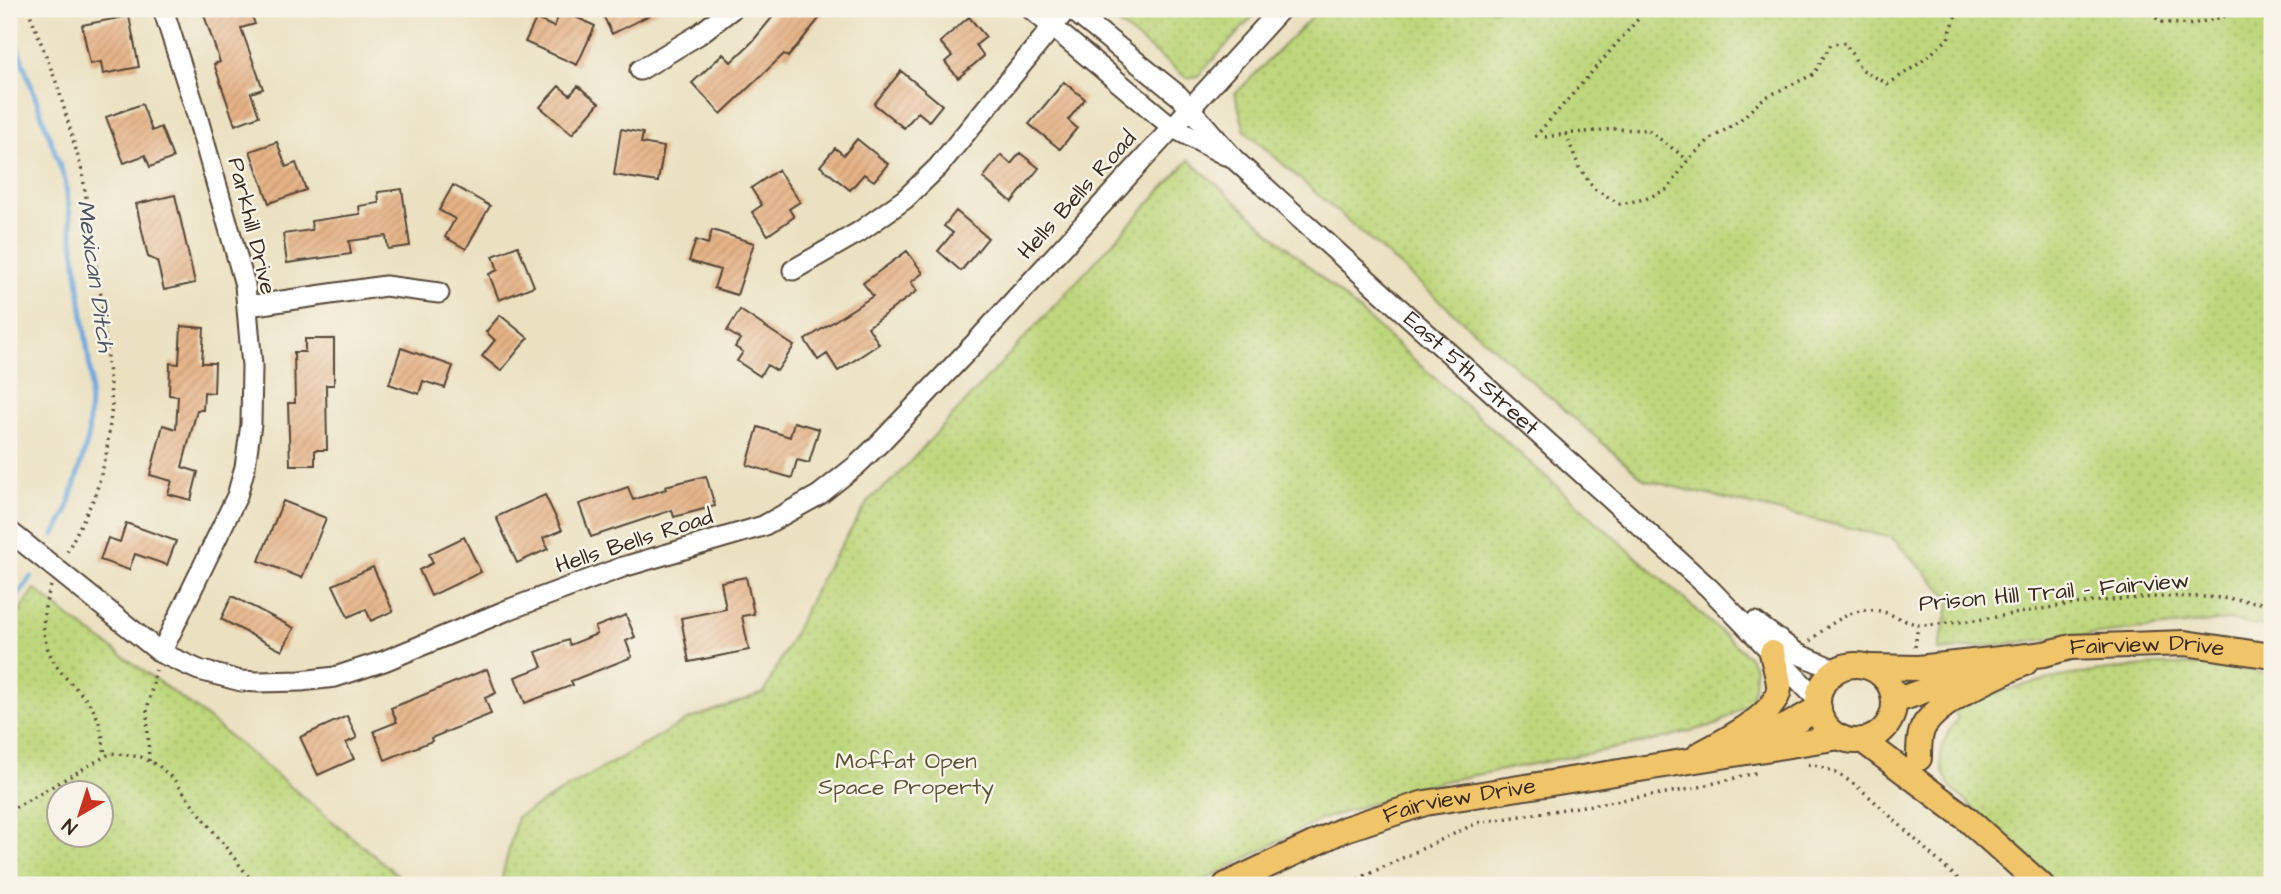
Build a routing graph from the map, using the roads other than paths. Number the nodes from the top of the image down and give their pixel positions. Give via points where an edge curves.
1 (163, 9) edge
2 (732, 9) edge
3 (1031, 9) edge
4 (1069, 9) edge
5 (1281, 9) edge
6 (1053, 26) junction
7 (640, 70) dead end
8 (1189, 108) junction
9 (1172, 127) junction
10 (1235, 160) junction
11 (793, 270) dead end
12 (439, 293) dead end
13 (248, 306) junction
14 (9, 531) edge
15 (1709, 588) junction
16 (161, 653) junction
17 (1772, 653) junction
18 (2034, 655) junction
19 (2272, 656) edge
20 (1871, 667) junction
21 (1836, 670) junction
22 (1819, 704) junction
23 (1894, 708) junction
24 (1851, 739) junction
25 (1919, 758) junction
26 (1695, 761) junction
27 (1966, 818) junction
28 (1226, 885) edge
29 (2041, 885) edge

1 - 13 street, Parkhill Drive via 224,209
2 - 7 street
3 - 6 street, East 5th Street
4 - 6 street
4 - 8 street, East 5th Street
5 - 8 street, Hells Bells Road
6 - 9 street, East 5th Street
6 - 11 street via 938,167 905,200
8 - 9 street, Hells Bells Road
8 - 10 street, East 5th Street
9 - 10 street, East 5th Street
9 - 16 street, Hells Bells Road via 880,443 820,495 782,517 623,567 335,677 241,681
10 - 15 street, East 5th Street
12 - 13 street via 384,286
13 - 16 street, Parkhill Drive via 252,366 245,467 237,496
14 - 16 street, Hells Bells Road
15 - 17 street, East 5th Street
15 - 21 street, East 5th Street via 1798,654
17 - 22 street, East 5th Street
17 - 26 main road via 1780,687 1772,704 1740,733
18 - 19 main road, Fairview Drive via 2071,647 2185,643
18 - 20 main road, Fairview Drive via 1919,668
18 - 23 main road, Fairview Drive
18 - 25 main road via 1940,709 1923,728
20 - 21 main road via 1850,665
20 - 23 main road via 1888,681
21 - 22 main road via 1822,686
22 - 24 main road via 1828,728
22 - 26 main road, Fairview Drive via 1789,725
23 - 24 main road via 1882,731
23 - 25 main road via 1901,736
24 - 26 main road, Fairview Drive
24 - 27 main road
25 - 27 main road
26 - 28 main road, Fairview Drive via 1425,803 1345,829
27 - 29 main road

